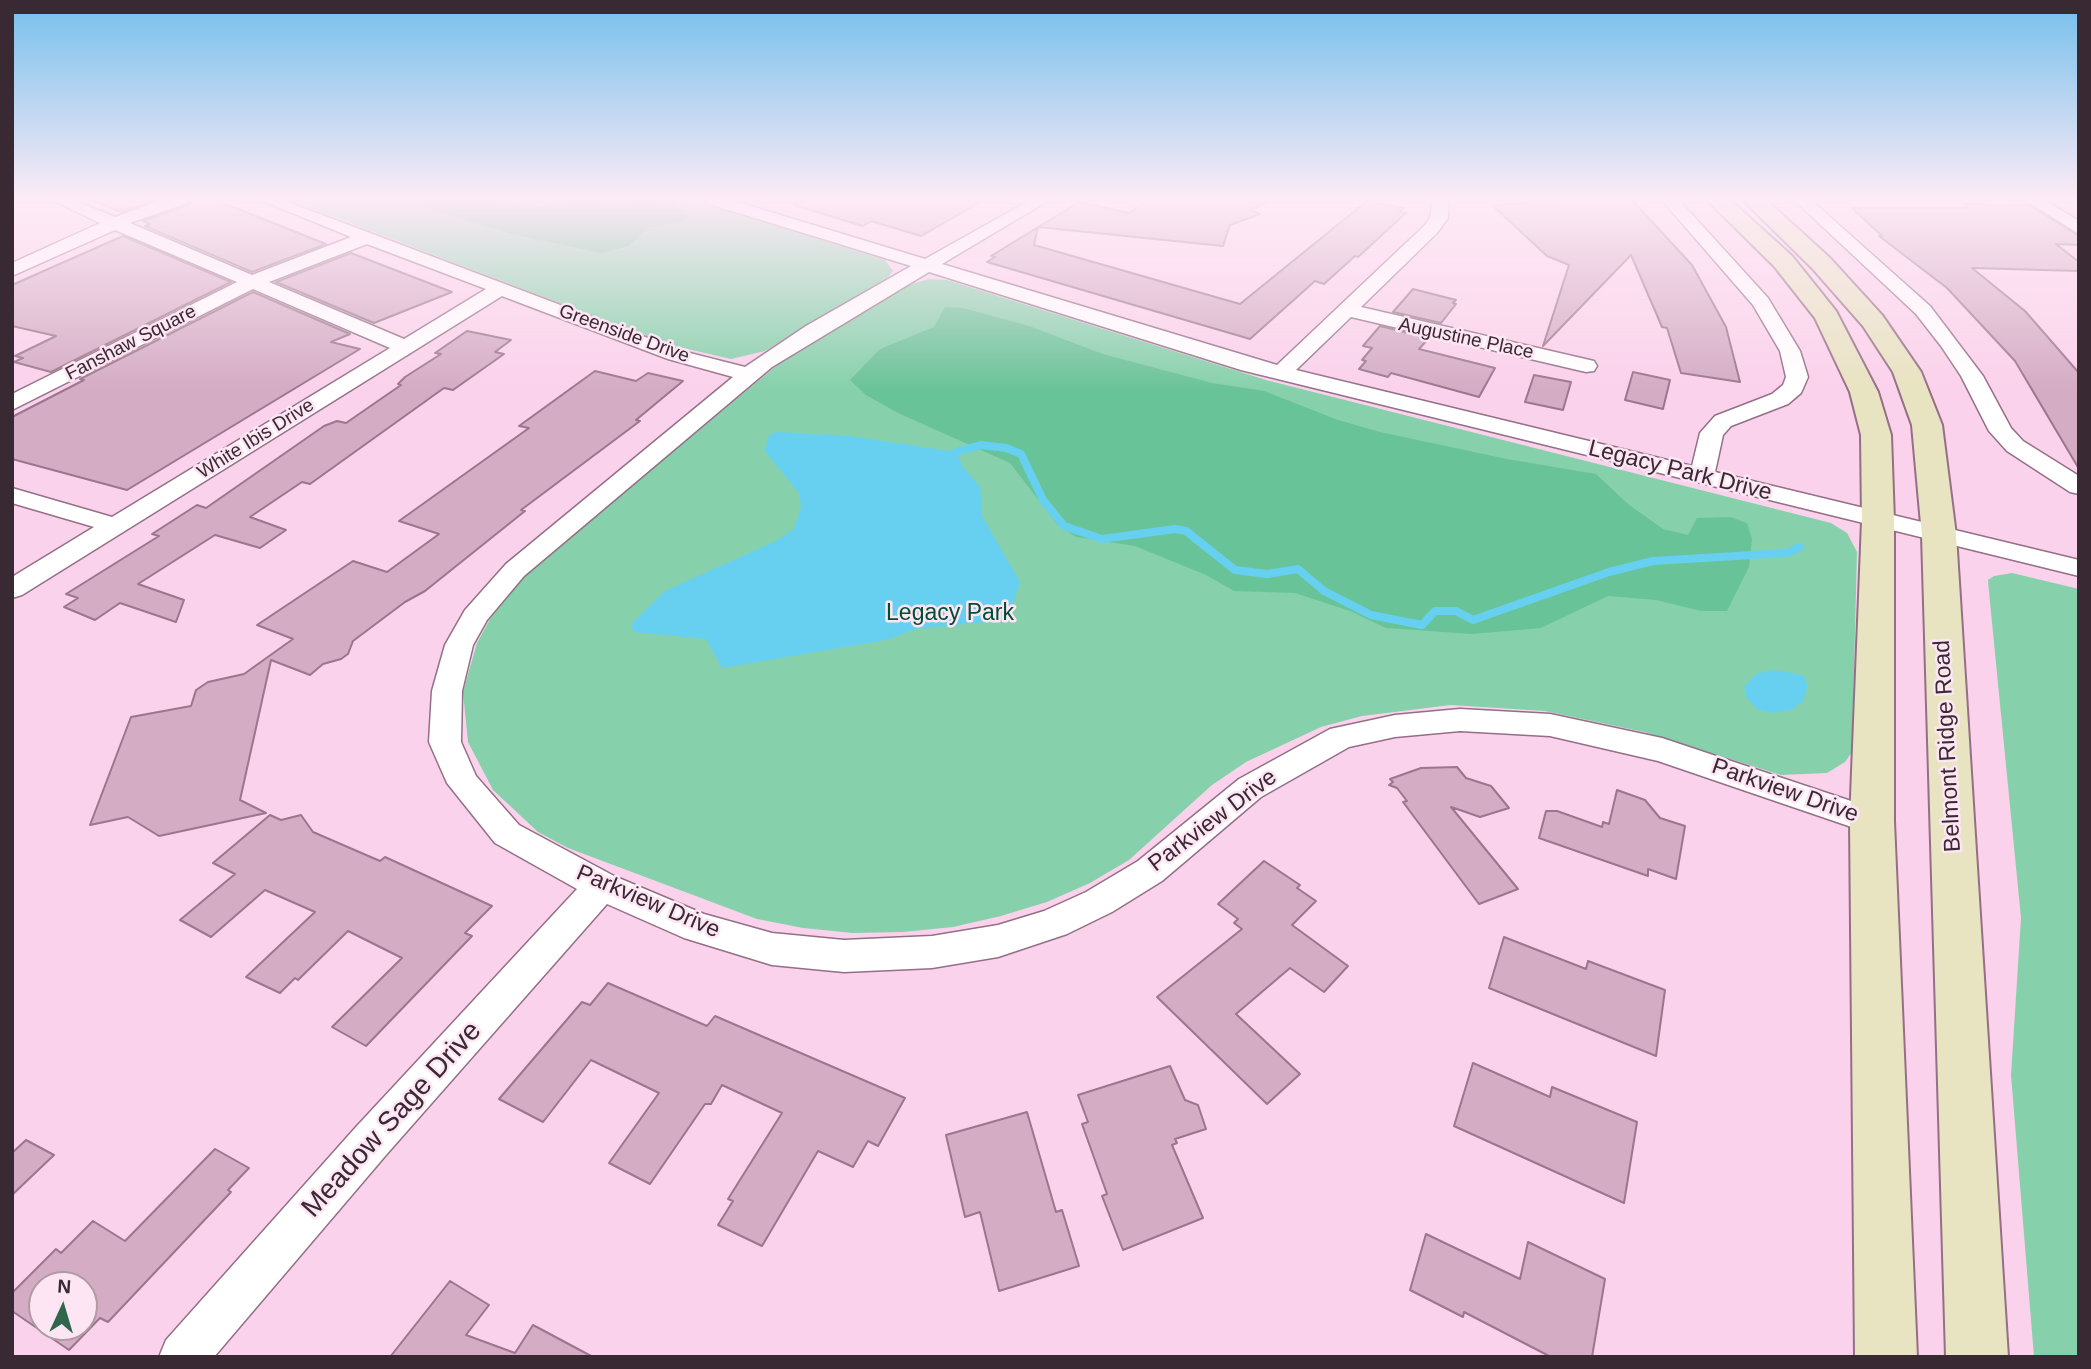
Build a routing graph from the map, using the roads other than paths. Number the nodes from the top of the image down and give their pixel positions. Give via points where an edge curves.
1 (207, 263) edge
2 (301, 263) edge
3 (433, 263) edge
4 (916, 263) edge
5 (931, 263) edge
6 (1396, 263) edge
7 (1726, 263) edge
8 (1785, 263) edge
9 (1821, 263) edge
10 (1872, 263) edge
11 (926, 266) junction
12 (251, 282) junction
13 (499, 289) junction
14 (1345, 312) junction
15 (406, 347) junction
16 (1587, 366) dead end
17 (1281, 373) junction
18 (749, 374) junction
19 (12, 403) edge
20 (1702, 476) junction
21 (2079, 486) edge
22 (12, 495) edge
23 (1878, 521) junction
24 (116, 526) junction
25 (1939, 535) junction
26 (2079, 568) edge
27 (12, 589) edge
28 (1872, 821) junction
29 (602, 886) junction
30 (183, 1357) edge
31 (1886, 1357) edge
32 (1977, 1357) edge

1 - 12 street
2 - 12 street, Fanshaw Square
3 - 13 street, Greenside Drive
4 - 11 street, Legacy Park Drive
5 - 11 street, Parkview Drive
6 - 14 street
7 - 20 street via 1761,302 1790,351 1797,377 1780,400 1723,421 1712,433
8 - 23 main road via 1847,354 1870,408 1877,435
9 - 25 main road, Belmont Ridge Road via 1873,321 1907,372 1927,425
10 - 21 street via 1950,342 2001,431 2015,446
11 - 17 street, Legacy Park Drive
11 - 18 street, Parkview Drive via 813,330
12 - 15 street
12 - 19 street, Fanshaw Square
13 - 15 street, White Ibis Drive
13 - 18 street, Greenside Drive via 675,355
14 - 16 street, Augustine Place
14 - 17 street
15 - 24 street, White Ibis Drive
17 - 20 street, Legacy Park Drive
18 - 29 street, Parkview Drive via 515,570 475,616 452,668 446,742 463,783 507,834
20 - 23 street, Legacy Park Drive
22 - 24 street
23 - 25 street, Legacy Park Drive
23 - 28 main road
24 - 27 street, White Ibis Drive
25 - 26 street, Legacy Park Drive
25 - 32 main road, Belmont Ridge Road
28 - 29 street, Parkview Drive via 1662,750 1550,725 1460,720 1341,737 1250,788 1150,871 1099,902 998,941 932,953 844,956 772,949 697,927
28 - 31 main road
29 - 30 street, Meadow Sage Drive

